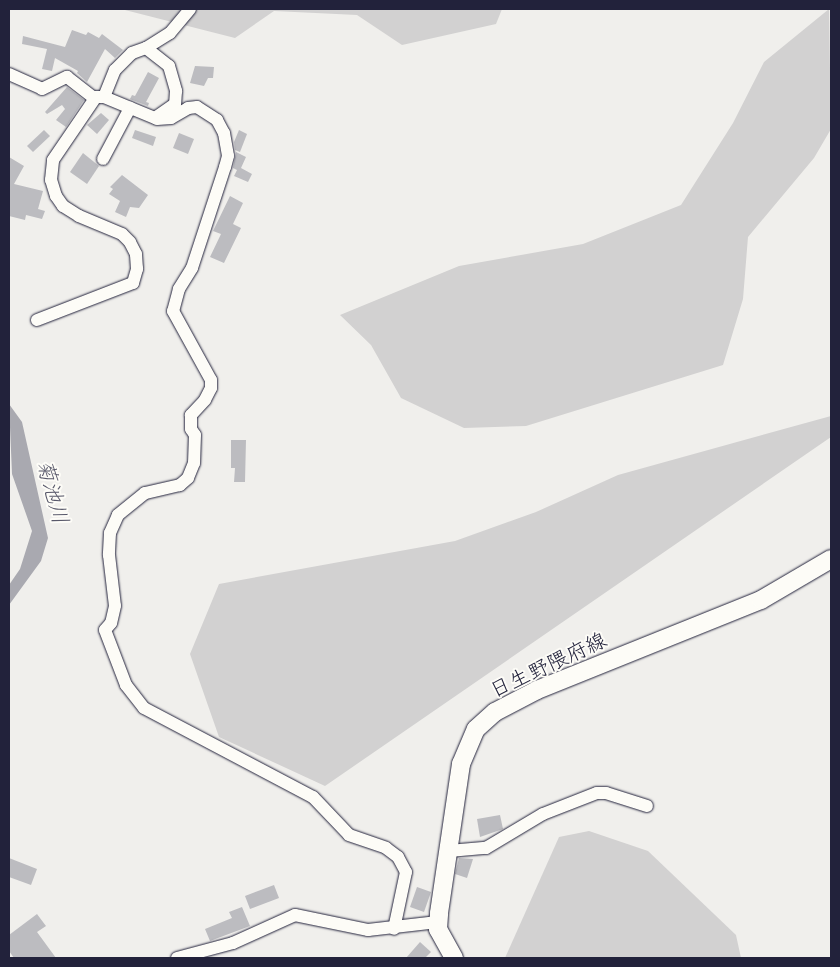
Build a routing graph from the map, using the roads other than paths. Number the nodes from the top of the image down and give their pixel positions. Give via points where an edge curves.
1 (190, 9) edge
2 (146, 48) junction
3 (9, 74) edge
4 (100, 97) junction
5 (130, 108) junction
6 (155, 118) junction
7 (103, 159) dead end
8 (37, 320) dead end
9 (831, 559) edge
10 (647, 806) dead end
11 (449, 851) junction
12 (438, 922) junction
13 (394, 929) junction
14 (177, 958) edge
15 (454, 958) edge

1 - 2 street via 170,33
2 - 4 street via 132,53 115,70
2 - 6 street via 170,66 176,91 175,104
3 - 4 street via 42,89 50,88 67,77
4 - 5 street
4 - 8 street via 53,160 51,180 56,196 64,206 122,234 130,242 136,254 137,269 133,283
5 - 6 street
5 - 7 street
6 - 13 street via 170,118 197,107 217,120 224,133 228,156 225,167 192,268 174,299 173,311 211,380 211,388 191,415 194,463 188,478 170,489 145,493 118,515 110,533 115,606 105,630 126,685 144,708 313,797 349,835 386,848 398,857 406,872
9 - 11 main road, 日生野隈府線 via 761,600 537,690 495,712 476,729 467,745 461,764
10 - 11 street via 597,793 543,814 486,848
11 - 12 main road, 日生野隈府線
12 - 13 street
12 - 15 main road, 日生野隈府線 via 444,945
13 - 14 street via 368,930 295,916 233,943

